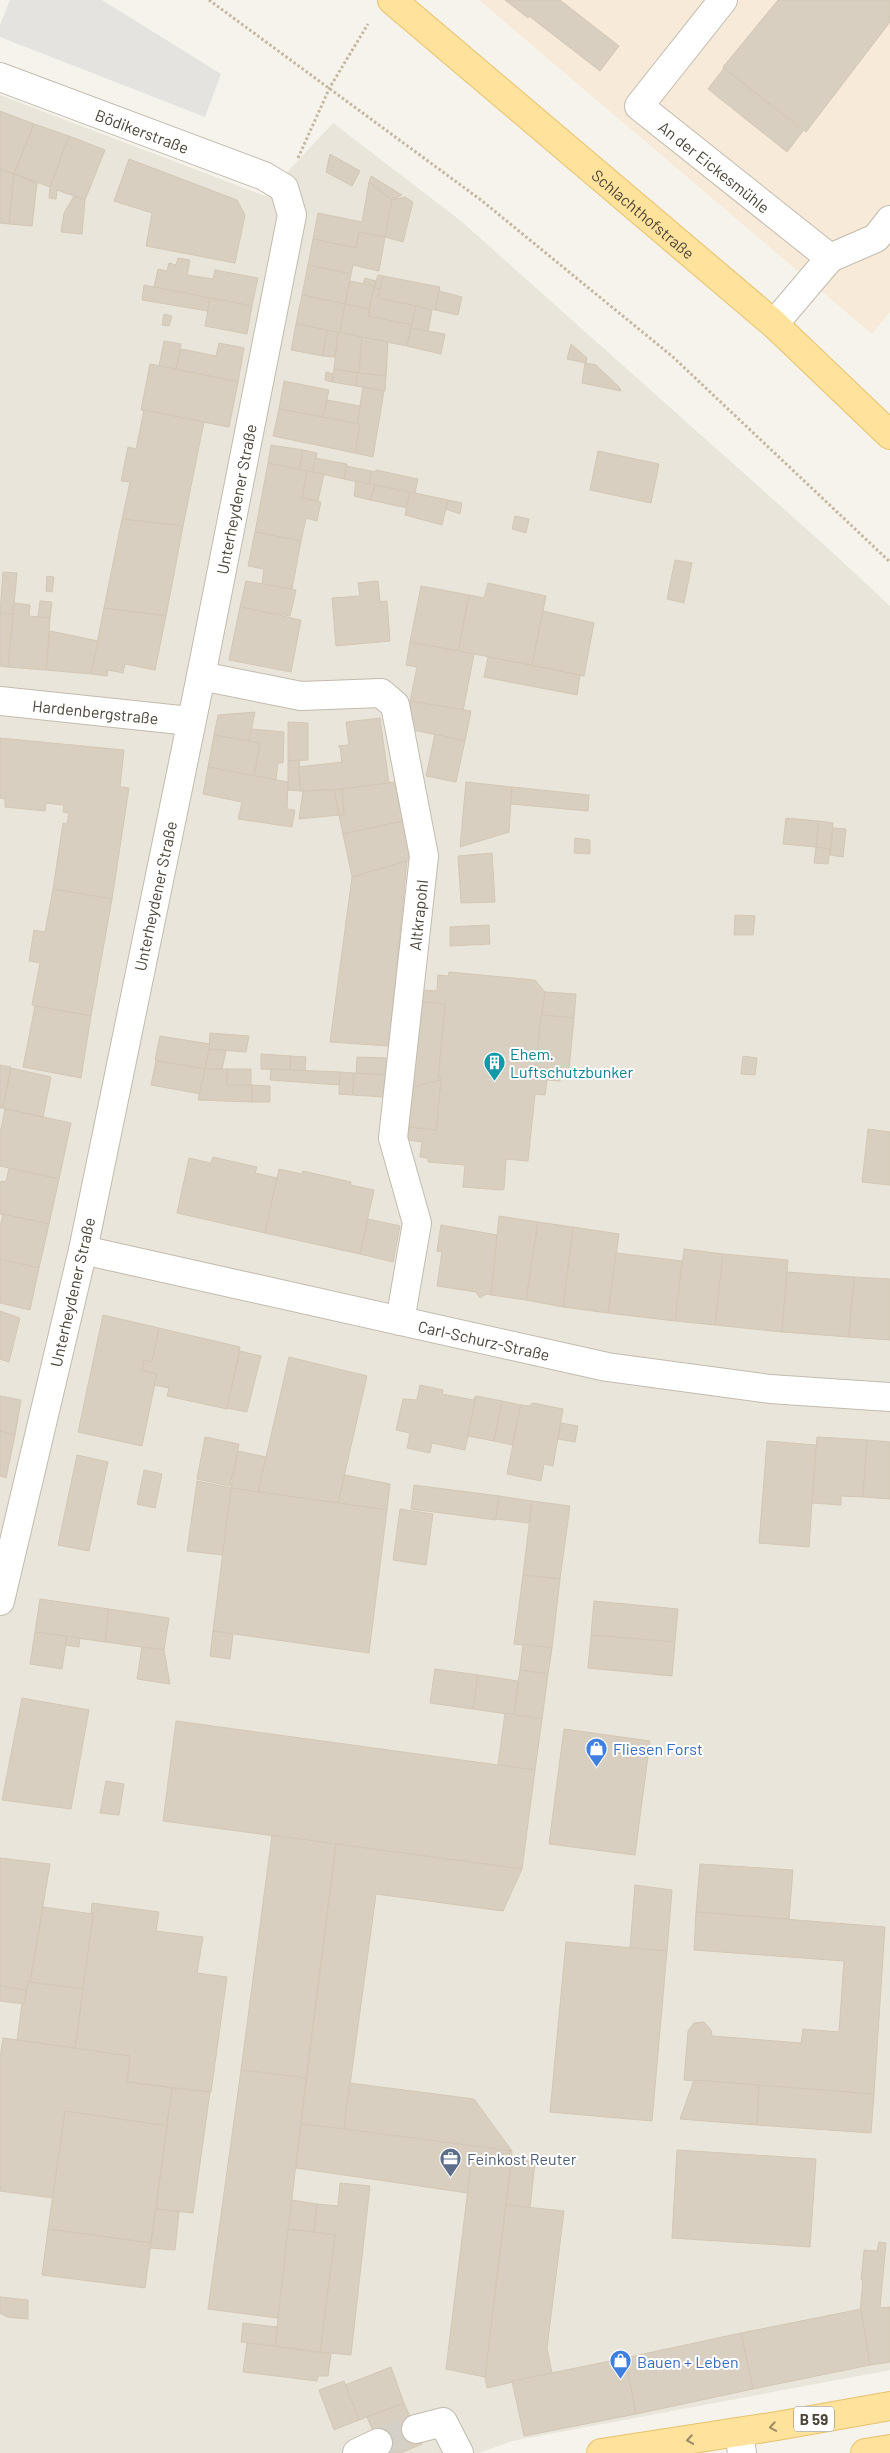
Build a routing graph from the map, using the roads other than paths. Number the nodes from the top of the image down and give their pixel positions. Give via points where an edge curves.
1 (392, 0) edge
2 (723, 0) edge
3 (0, 77) edge
4 (284, 188) joint
5 (890, 220) edge
6 (830, 258) junction
7 (774, 324) junction
8 (890, 435) edge
9 (201, 676) junction
10 (0, 701) edge
11 (190, 721) junction
12 (83, 1250) junction
13 (400, 1321) junction
14 (890, 1397) edge
15 (0, 1601) edge
16 (890, 2406) edge
17 (416, 2429) tunnel mouth
18 (740, 2443) edge
19 (890, 2449) edge
20 (459, 2453) edge
21 (601, 2453) edge
22 (865, 2453) edge

1 - 7 main road, Schlachthofstraße
2 - 6 street, An der Eickesmühle via 639,106
3 - 4 street, Bödikerstraße via 264,176
4 - 9 street, Unterheydener Straße via 292,215
5 - 6 street via 876,238
6 - 7 street
7 - 8 main road, Schlachthofstraße
9 - 11 street, Unterheydener Straße
9 - 13 street, Altkrapohl via 301,696 381,693 395,705 424,856 393,1138 417,1223
10 - 11 street, Hardenbergstraße
11 - 12 street, Unterheydener Straße
12 - 13 street, Carl-Schurz-Straße
12 - 15 street, Unterheydener Straße
13 - 14 street, Carl-Schurz-Straße via 607,1368 770,1389
16 -> 18 main road, B 59
17 - 20 street via 443,2422
18 -> 21 main road, B 59
19 - 22 main road

